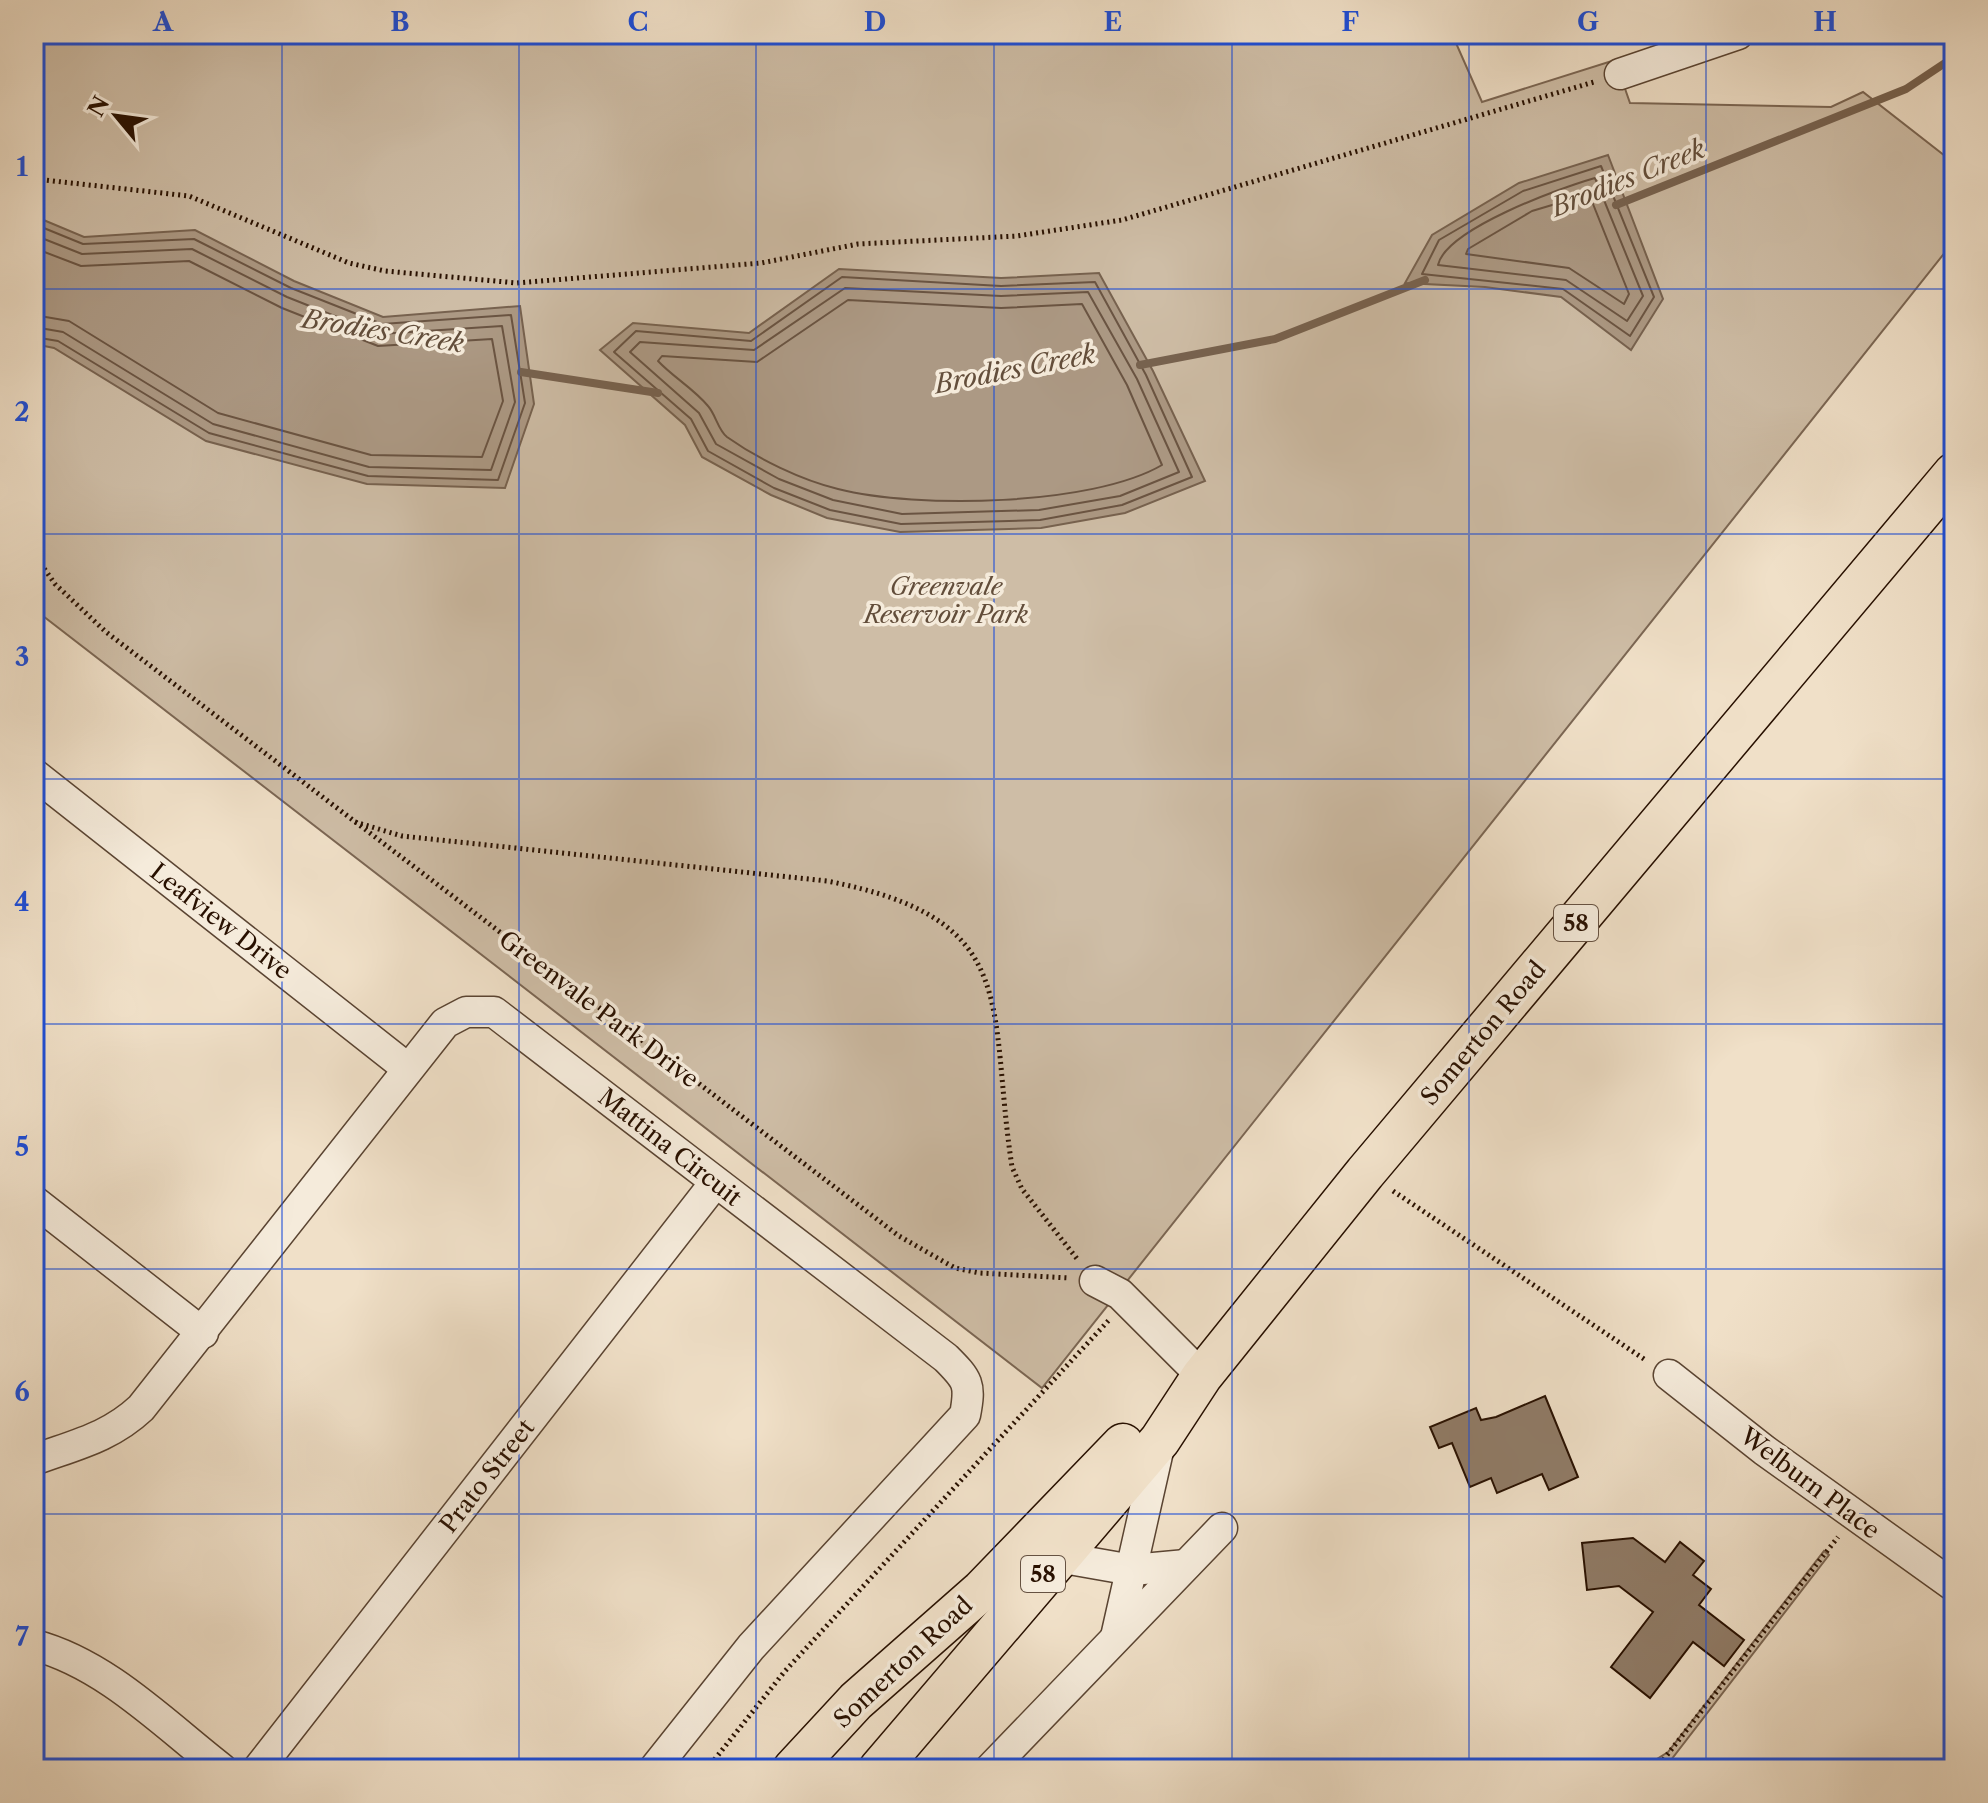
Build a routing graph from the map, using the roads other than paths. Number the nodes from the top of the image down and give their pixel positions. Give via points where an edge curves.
1 (1738, 34) edge
2 (1620, 74) road end
3 (1954, 473) edge
4 (34, 774) edge
5 (407, 1068) junction
6 (715, 1183) junction
7 (34, 1201) edge
8 (1095, 1281) road end
9 (203, 1333) junction
10 (1669, 1375) road end
11 (1202, 1376) junction
12 (1160, 1440) junction
13 (34, 1460) edge
14 (1222, 1528) dead end
15 (1058, 1557) junction
16 (1186, 1565) junction
17 (1132, 1570) junction
18 (1954, 1586) edge
19 (982, 1590) junction
20 (1116, 1638) junction
21 (34, 1645) edge
22 (222, 1769) edge
23 (258, 1769) edge
24 (654, 1769) edge
25 (793, 1769) edge
26 (879, 1769) edge
27 (990, 1769) edge

1 - 2 street
3 - 11 main road, Somerton Road / 58 via 1365,1173
4 - 5 street, Leafview Drive
5 - 6 street, Mattina Circuit via 445,1023 466,1012 494,1012
5 - 9 street, Mattina Circuit
6 - 23 street, Prato Street
6 - 24 street, Mattina Circuit via 946,1358 966,1378 969,1394 965,1415 751,1647
7 - 9 street
8 - 11 street via 1127,1301
9 - 13 street, Mattina Circuit via 120,1428
10 - 18 street, Welburn Place
11 - 12 main road, Somerton Road / 58
11 - 19 main road, Somerton Road via 1142,1424
12 - 15 main road, Somerton Road / 58
12 - 17 street, Somerton Road
14 - 16 street
15 - 17 street
15 - 19 street, Somerton Road
15 - 26 main road, Somerton Road / 58
16 - 17 street
16 - 20 street
17 - 20 street, Somerton Road
19 - 25 main road, Somerton Road via 856,1701
20 - 27 street
21 - 22 street via 69,1656 102,1676

